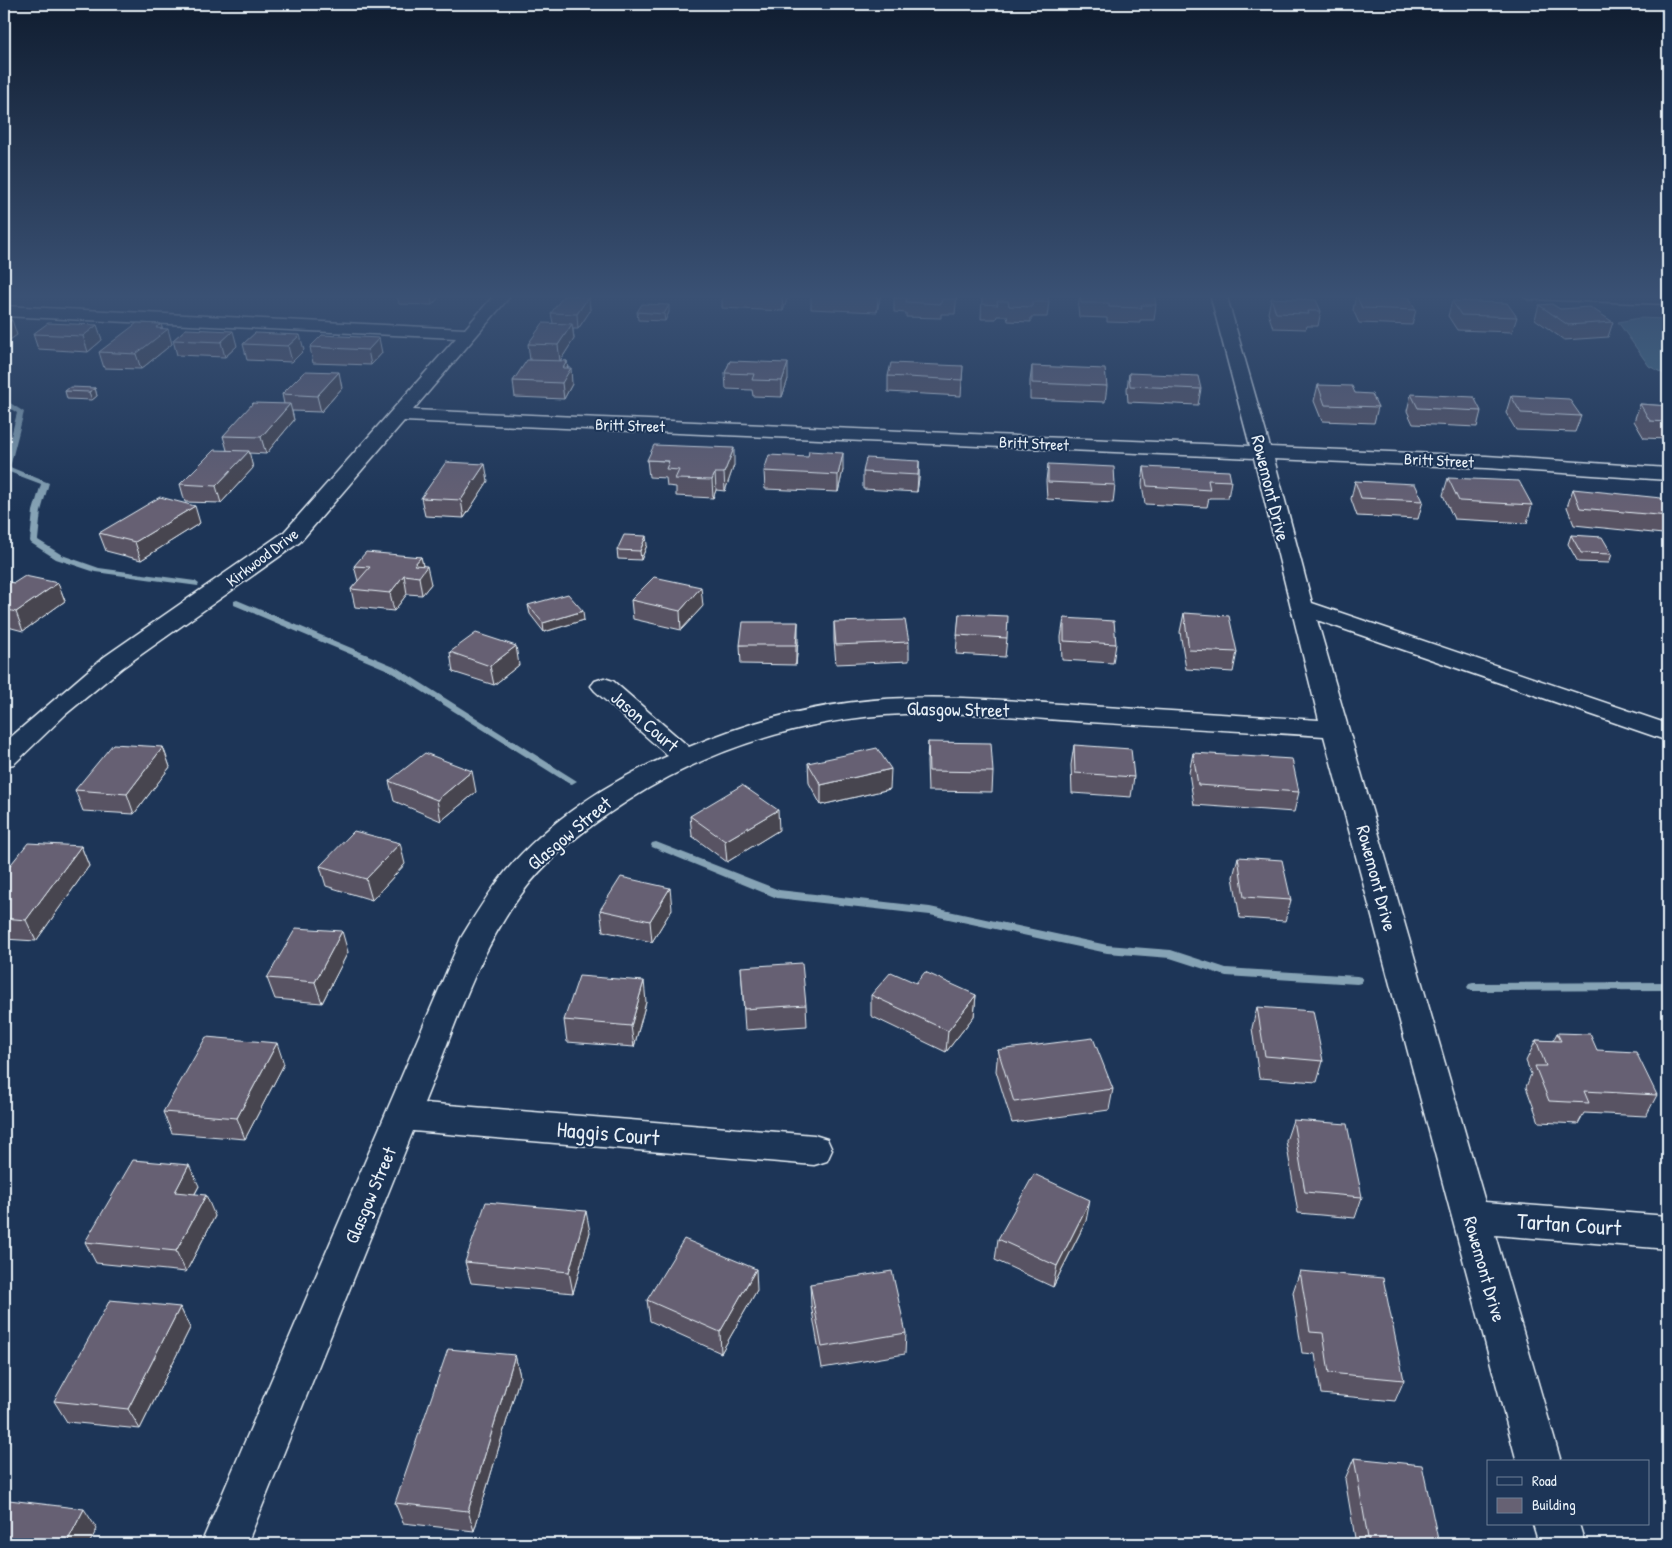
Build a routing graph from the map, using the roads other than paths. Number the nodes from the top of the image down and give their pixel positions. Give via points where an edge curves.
1 (442, 366) edge
2 (1238, 366) edge
3 (400, 415) junction
4 (1262, 452) junction
5 (1668, 474) edge
6 (1301, 607) junction
7 (604, 686) dead end
8 (1336, 729) junction
9 (1668, 733) edge
10 (685, 757) junction
11 (4, 758) edge
12 (403, 1116) junction
13 (814, 1150) dead end
14 (1470, 1217) junction
15 (1668, 1232) edge
16 (1538, 1460) edge
17 (1557, 1526) edge
18 (224, 1544) edge
19 (1562, 1544) edge

1 - 3 street, Kirkwood Drive
2 - 4 street, Rowemont Drive
3 - 4 street, Britt Street
3 - 11 street, Kirkwood Drive via 292,537 111,664 43,720
4 - 5 street, Britt Street
4 - 6 street, Rowemont Drive
6 - 8 street, Rowemont Drive
6 - 9 street
7 - 10 street, Jason Court
8 - 10 street, Glasgow Street via 975,707 904,707 846,711 745,734
8 - 14 street, Rowemont Drive
10 - 12 street, Glasgow Street via 608,798 551,844 504,895 472,946
12 - 13 street, Haggis Court
12 - 18 street, Glasgow Street
14 - 15 street, Tartan Court
14 - 16 street, Rowemont Drive
17 - 19 street

